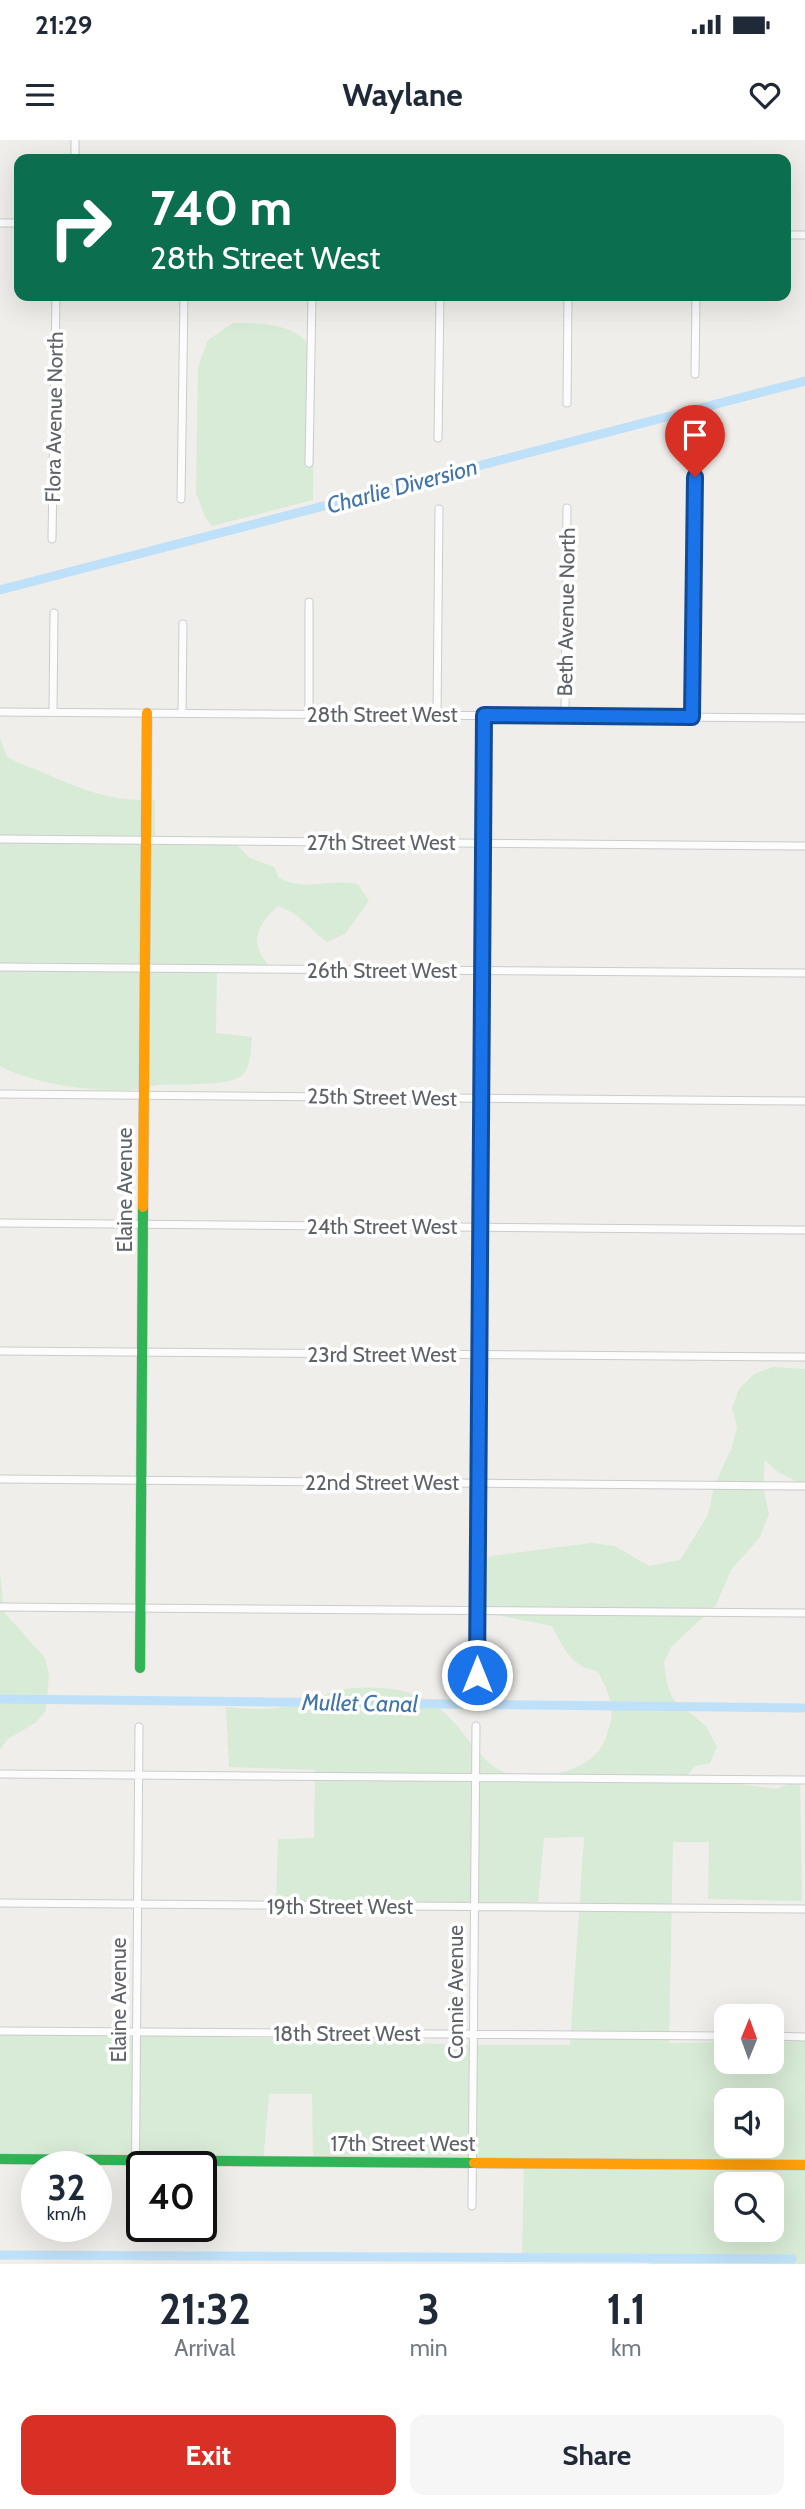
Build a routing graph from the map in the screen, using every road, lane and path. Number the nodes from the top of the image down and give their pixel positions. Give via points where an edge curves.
1 (56, 301) edge
2 (184, 301) edge
3 (312, 301) edge
4 (440, 301) edge
5 (568, 301) edge
6 (696, 301) edge
7 (695, 374) dead end
8 (567, 403) dead end
9 (438, 438) dead end
10 (309, 463) dead end
11 (695, 477) dead end
12 (181, 499) dead end
13 (567, 508) dead end
14 (439, 509) dead end
15 (52, 539) dead end
16 (309, 603) dead end
17 (54, 613) dead end
18 (183, 624) dead end
19 (0, 712) edge
20 (53, 712) junction
21 (147, 713) junction
22 (182, 713) junction
23 (309, 714) junction
24 (437, 715) junction
25 (484, 715) junction
26 (565, 716) junction
27 (692, 717) junction
28 (805, 718) edge
29 (0, 839) edge
30 (146, 840) junction
31 (483, 843) junction
32 (805, 846) edge
33 (0, 967) edge
34 (145, 968) junction
35 (482, 971) junction
36 (805, 973) edge
37 (0, 1094) edge
38 (144, 1095) junction
39 (481, 1098) junction
40 (805, 1101) edge
41 (0, 1223) edge
42 (143, 1224) junction
43 (480, 1227) junction
44 (805, 1230) edge
45 (0, 1351) edge
46 (142, 1352) junction
47 (479, 1355) junction
48 (805, 1357) edge
49 (0, 1479) edge
50 (141, 1480) junction
51 (478, 1483) junction
52 (805, 1486) edge
53 (0, 1607) edge
54 (140, 1608) junction
55 (477, 1611) junction
56 (805, 1613) edge
57 (140, 1668) dead end
58 (477, 1675) dead end
59 (476, 1726) dead end
60 (139, 1727) dead end
61 (0, 1774) edge
62 (138, 1775) junction
63 (476, 1778) junction
64 (805, 1780) edge
65 (0, 1903) edge
66 (137, 1904) junction
67 (475, 1907) junction
68 (805, 1909) edge
69 (0, 2031) edge
70 (136, 2032) junction
71 (474, 2034) junction
72 (714, 2036) edge
73 (784, 2036) edge
74 (805, 2037) edge
75 (136, 2151) edge
76 (0, 2159) edge
77 (126, 2160) edge
78 (217, 2160) edge
79 (473, 2162) junction
80 (805, 2165) edge
81 (472, 2206) dead end

1 - 15 street, Flora Avenue North
2 - 12 street
3 - 10 street
4 - 9 street
5 - 8 street
6 - 7 street
11 - 27 street
13 - 26 street, Beth Avenue North
14 - 24 street
16 - 23 street
17 - 20 street
18 - 22 street
19 - 20 street, 28th Street West
20 - 21 street, 28th Street West
21 - 22 street, 28th Street West
21 - 30 street, Elaine Avenue
22 - 23 street, 28th Street West
23 - 24 street, 28th Street West
24 - 25 street, 28th Street West
25 - 26 street, 28th Street West
25 - 31 street
26 - 27 street, 28th Street West
27 - 28 street, 28th Street West
29 - 30 street, 27th Street West
30 - 31 street, 27th Street West
30 - 34 street, Elaine Avenue
31 - 32 street, 27th Street West
31 - 35 street
33 - 34 street, 26th Street West
34 - 35 street, 26th Street West
34 - 38 street, Elaine Avenue
35 - 36 street, 26th Street West
35 - 39 street
37 - 38 street, 25th Street West
38 - 39 street, 25th Street West
38 - 42 street, Elaine Avenue
39 - 40 street, 25th Street West
39 - 43 street
41 - 42 street, 24th Street West
42 - 43 street, 24th Street West
42 - 46 street, Elaine Avenue
43 - 44 street, 24th Street West
43 - 47 street
45 - 46 street, 23rd Street West
46 - 47 street, 23rd Street West
46 - 50 street, Elaine Avenue
47 - 48 street, 23rd Street West
47 - 51 street
49 - 50 street, 22nd Street West
50 - 51 street, 22nd Street West
50 - 54 street, Elaine Avenue
51 - 52 street, 22nd Street West
51 - 55 street
53 - 54 street
54 - 55 street
54 - 57 street, Elaine Avenue
55 - 56 street
55 - 58 street
59 - 63 street, Connie Avenue
60 - 62 street, Elaine Avenue
61 - 62 street
62 - 63 street
62 - 66 street, Elaine Avenue
63 - 64 street
63 - 67 street, Connie Avenue
65 - 66 street, 19th Street West
66 - 67 street, 19th Street West
66 - 70 street, Elaine Avenue
67 - 68 street, 19th Street West
67 - 71 street, Connie Avenue
69 - 70 street, 18th Street West
70 - 71 street, 18th Street West
70 - 75 street, Elaine Avenue
71 - 72 street, 18th Street West
71 - 79 street, Connie Avenue
73 - 74 street
76 - 77 street, 17th Street West
78 - 79 street, 17th Street West
79 - 80 street, 17th Street West
79 - 81 street, Connie Avenue

